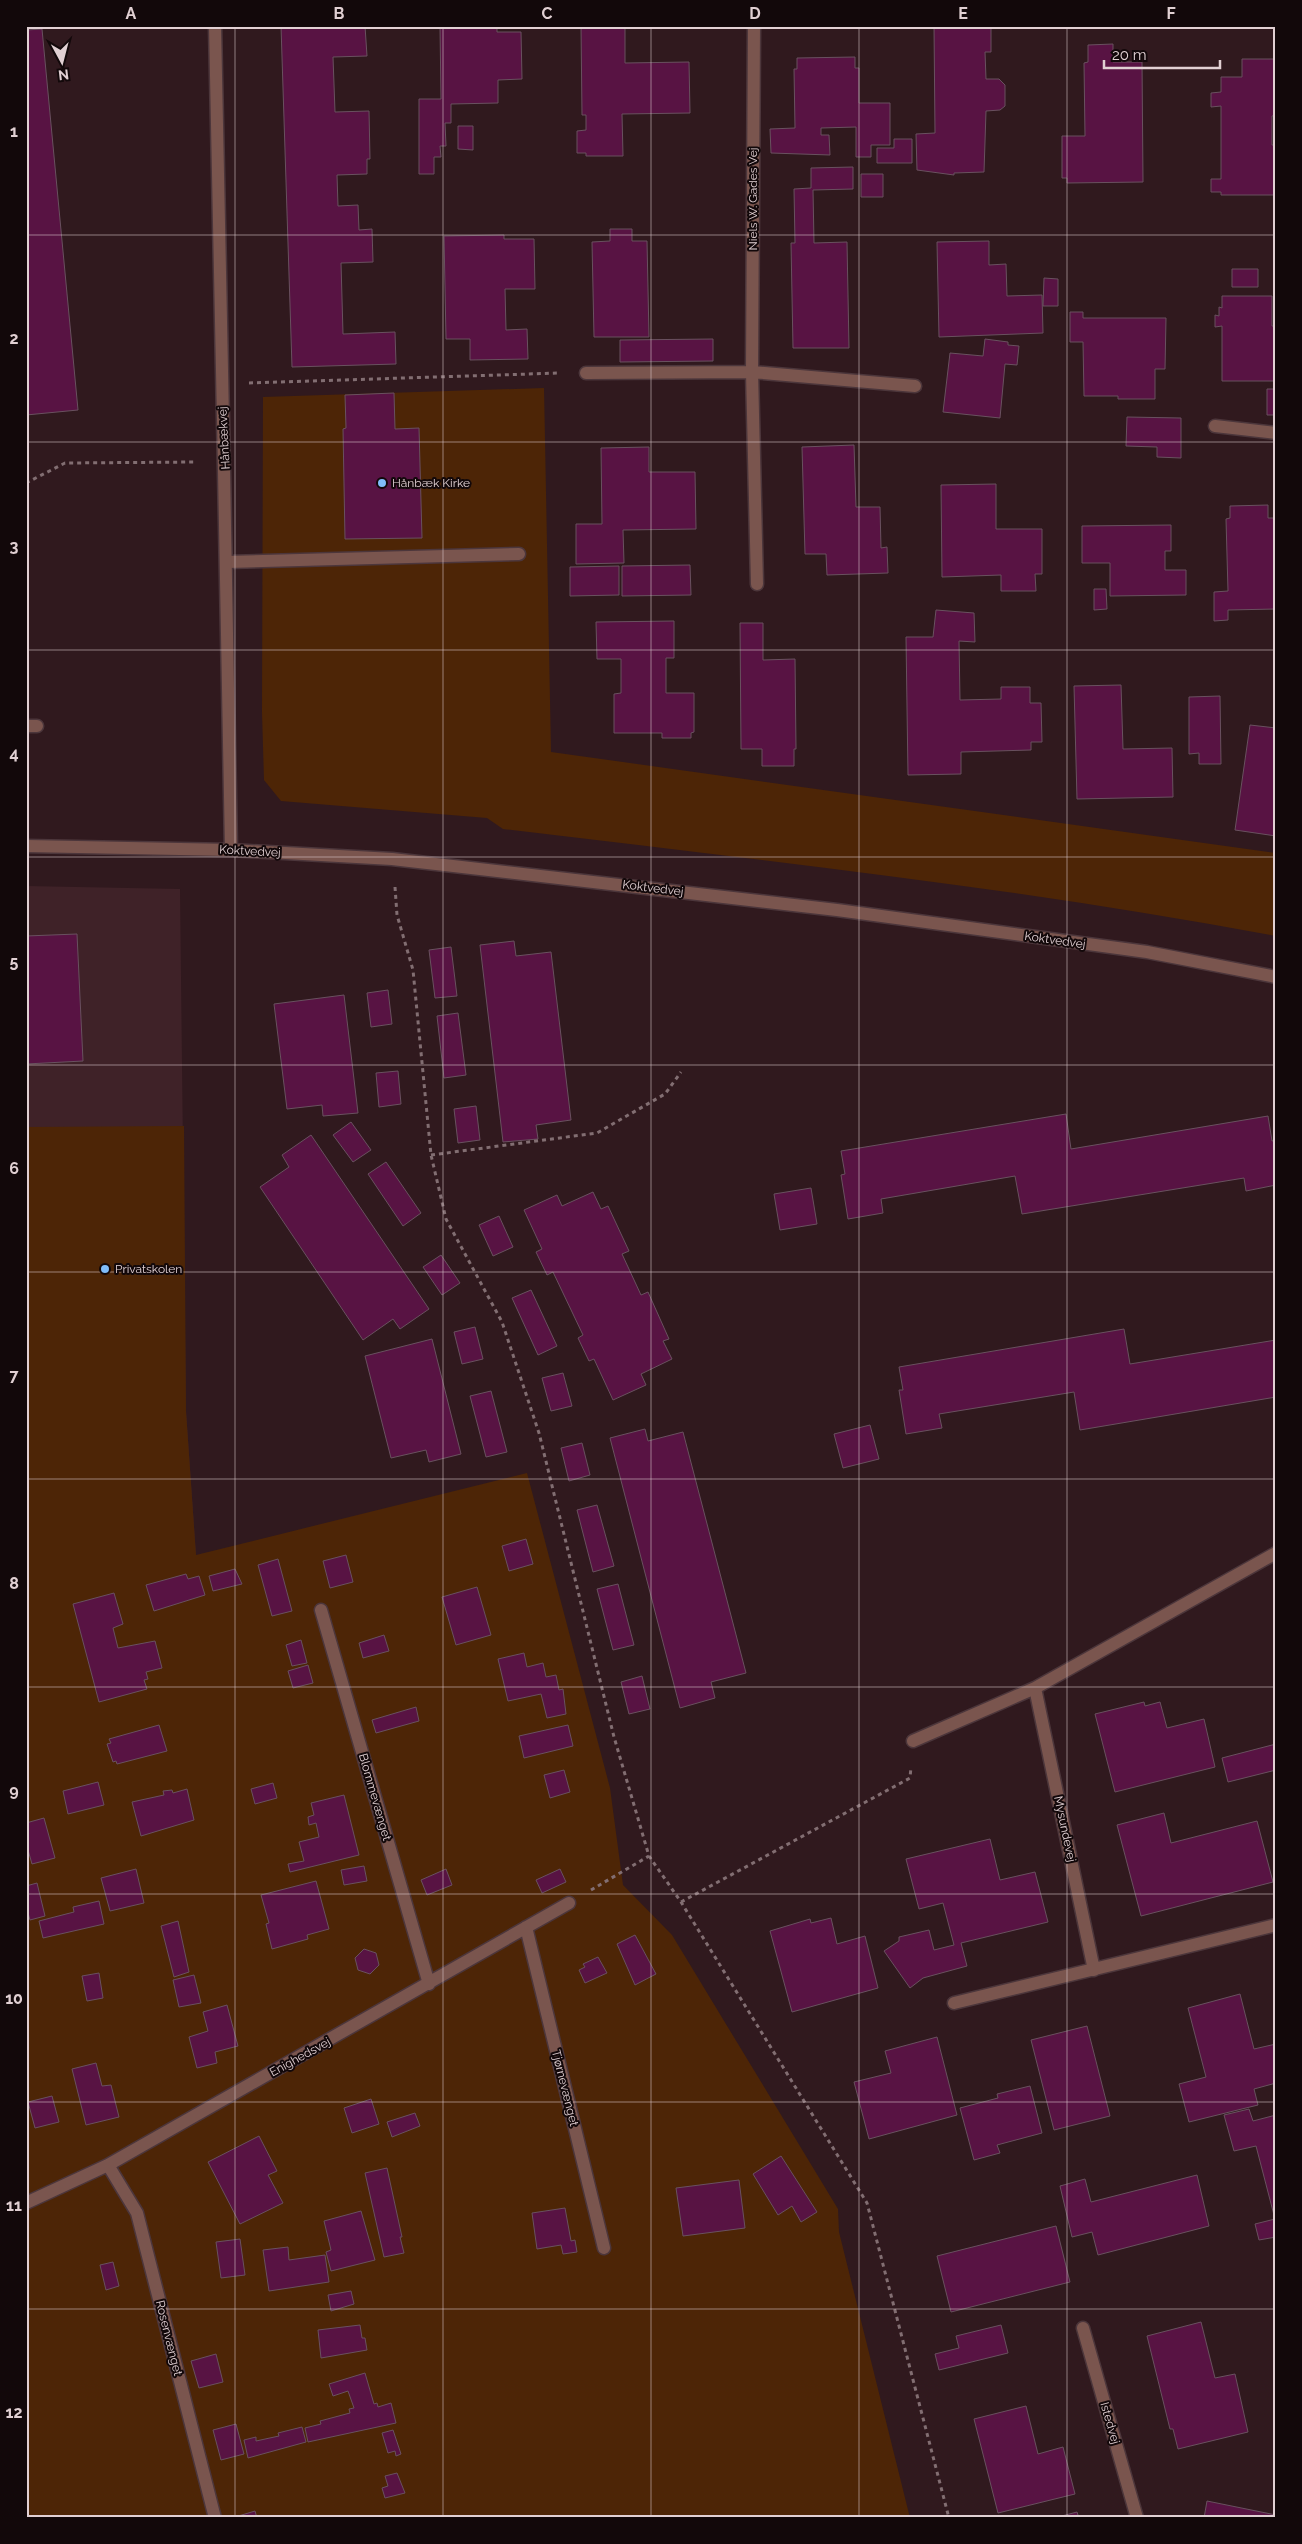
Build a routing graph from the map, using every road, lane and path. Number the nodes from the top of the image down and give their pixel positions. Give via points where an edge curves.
1 (215, 26) edge
2 (754, 26) edge
3 (586, 372) joint
4 (752, 372) junction
5 (221, 384) junction
6 (915, 386) dead end
7 (1215, 426) dead end
8 (1276, 433) edge
9 (225, 461) junction
10 (26, 483) edge
11 (519, 554) dead end
12 (227, 562) junction
13 (757, 584) dead end
14 (26, 846) edge
15 (231, 850) junction
16 (392, 859) junction
17 (1276, 977) edge
18 (681, 1072) dead end
19 (431, 1155) junction
20 (1276, 1553) edge
21 (321, 1610) dead end
22 (1035, 1688) junction
23 (913, 1741) joint
24 (649, 1856) junction
25 (681, 1902) junction
26 (569, 1903) joint
27 (1276, 1925) edge
28 (526, 1928) junction
29 (1094, 1970) junction
30 (429, 1984) junction
31 (954, 2002) dead end
32 (108, 2165) junction
33 (26, 2203) edge
34 (604, 2248) dead end
35 (1083, 2328) dead end
36 (215, 2518) edge
37 (949, 2518) edge
38 (1137, 2518) edge

1 - 5 street, Hånbækvej
2 - 4 street, Niels W. Gades Vej
3 - 4 street
3 - 5 path
4 - 6 street
4 - 13 street, Niels W. Gades Vej
5 - 9 street, Hånbækvej
7 - 8 street
9 - 10 path via 65,463
9 - 12 street, Hånbækvej
11 - 12 street
12 - 15 street, Hånbækvej
14 - 15 street, Koktvedvej
15 - 16 street, Koktvedvej
16 - 17 street, Koktvedvej via 846,912 1147,952
16 - 19 path via 398,915 413,970
18 - 19 path via 666,1094 597,1133
19 - 24 path via 446,1219 502,1322 539,1433 614,1737
20 - 22 street
21 - 30 street, Blommevænget
22 - 23 street
22 - 29 street, Mysundevej
23 - 25 path via 910,1778
24 - 25 path
24 - 26 path
25 - 37 path via 867,2203
26 - 28 street, Enighedsvej
27 - 29 street
28 - 30 street, Enighedsvej
28 - 34 street, Tjørnevænget
29 - 31 street
30 - 32 street, Enighedsvej
32 - 33 street, Enighedsvej
32 - 36 street, Rosenvænget via 137,2213
35 - 38 street, Istedvej

